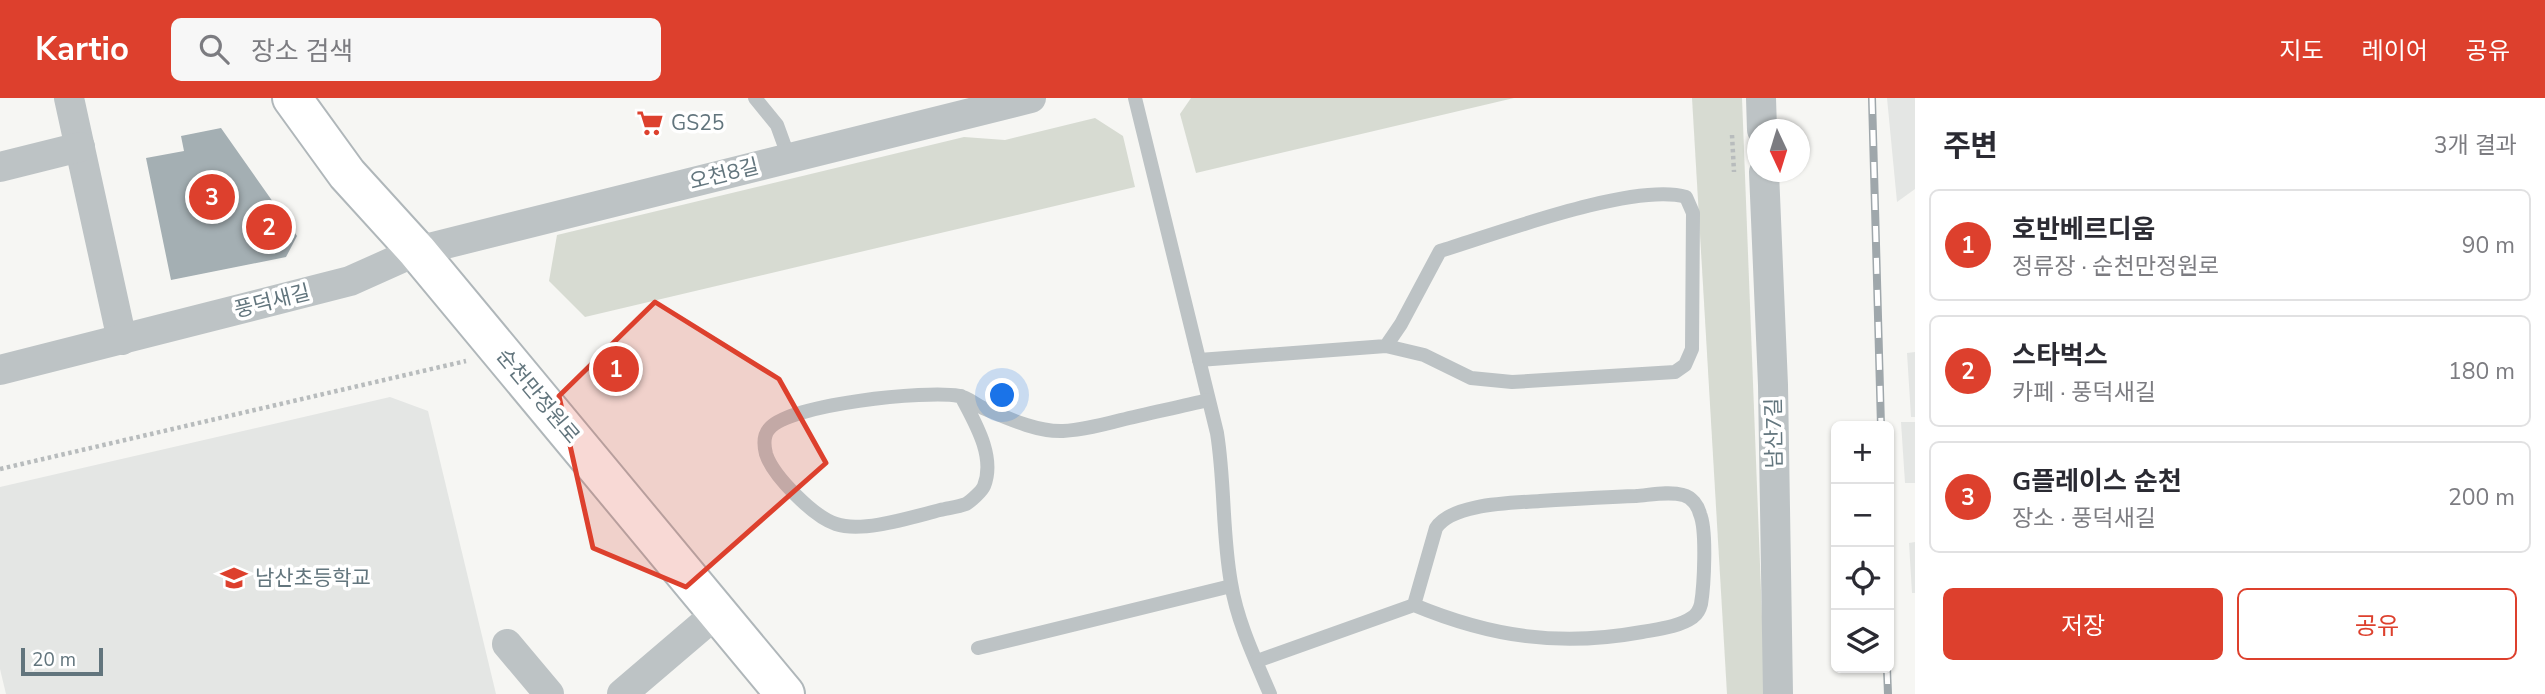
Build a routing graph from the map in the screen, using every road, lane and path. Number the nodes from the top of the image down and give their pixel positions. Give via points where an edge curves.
1 (69, 98) edge
2 (292, 98) edge
3 (755, 98) edge
4 (1031, 98) edge
5 (1135, 98) edge
6 (1760, 98) edge
7 (1761, 119) edge
8 (80, 147) junction
9 (789, 158) junction
10 (0, 167) edge
11 (1764, 182) edge
12 (417, 251) junction
13 (122, 340) junction
14 (1386, 346) junction
15 (503, 353) junction
16 (1199, 360) junction
17 (0, 370) edge
18 (961, 396) junction
19 (1208, 400) junction
20 (0, 470) edge
21 (1231, 586) junction
22 (1414, 605) junction
23 (718, 612) junction
24 (506, 644) dead end
25 (978, 648) dead end
26 (1257, 661) junction
27 (549, 694) edge
28 (622, 694) edge
29 (785, 694) edge
30 (1270, 694) edge
31 (1778, 694) edge

1 - 8 street
2 - 12 main road, 순천만정원로 via 347,174
3 - 9 lane via 777,125
4 - 9 street, 오천8길
5 - 16 lane
6 - 7 street
8 - 10 street
8 - 13 street
9 - 12 street, 오천8길
11 - 31 street, 남산7길
12 - 13 street, 풍덕새길 via 350,281
12 - 15 main road, 순천만정원로
13 - 17 street, 풍덕새길
14 - 14 lane via 1424,355 1471,378 1512,382 1675,372 1685,365 1692,349 1693,213 1686,197 1639,195 1440,251
14 - 16 lane
15 - 20 path
15 - 23 main road, 순천만정원로
16 - 19 lane
18 - 18 lane via 922,394 845,402 779,421 764,439 766,455 782,481 835,524 853,527 888,522 966,504 984,488 987,472 985,448
18 - 19 lane via 1038,428 1062,431
19 - 21 lane via 1223,472
21 - 25 lane
21 - 26 lane
22 - 22 lane via 1436,528 1440,520 1460,510 1518,502 1684,495 1701,515 1701,607 1693,617 1671,626 1567,640 1512,636 1455,622
22 - 26 lane
23 - 28 street
23 - 29 main road, 순천만정원로
24 - 27 street
26 - 30 lane

